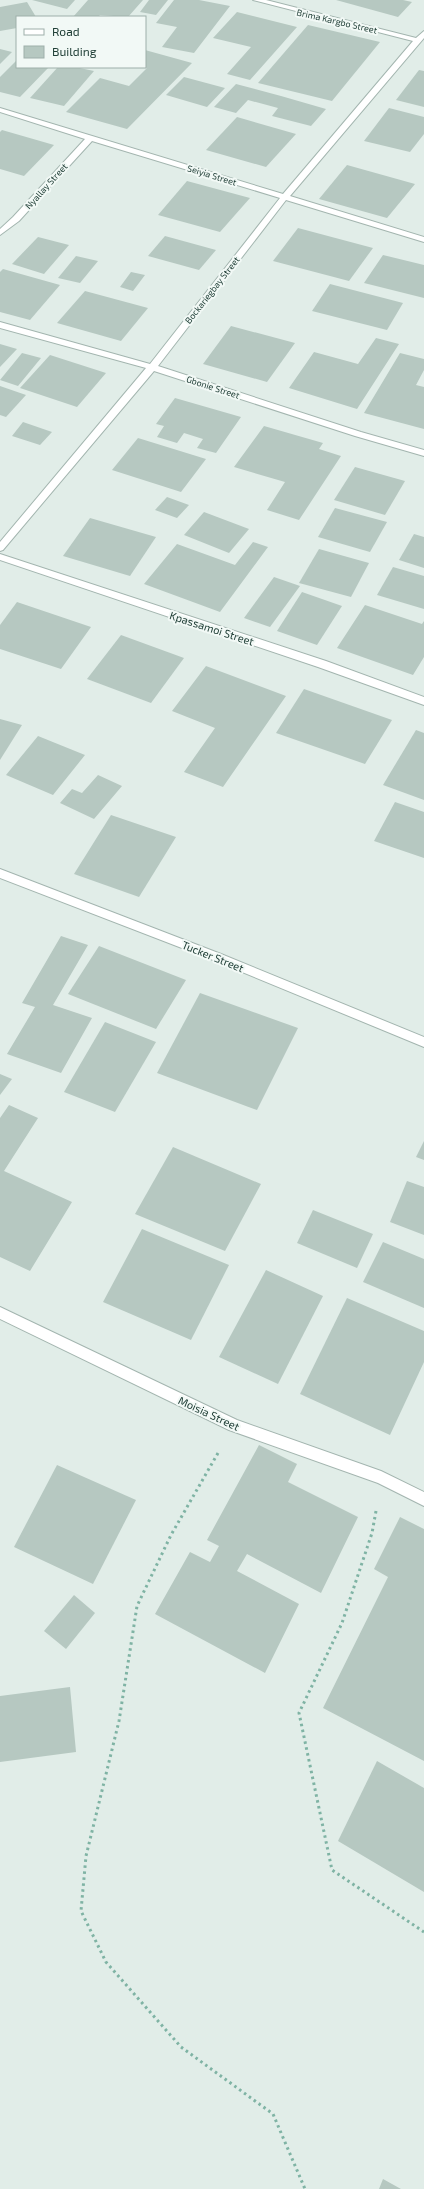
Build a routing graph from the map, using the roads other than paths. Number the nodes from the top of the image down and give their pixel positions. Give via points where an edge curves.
1 (257, 0) edge
2 (424, 33) edge
3 (417, 40) junction
4 (0, 110) edge
5 (90, 138) junction
6 (284, 198) junction
7 (0, 233) edge
8 (424, 240) edge
9 (0, 325) edge
10 (152, 367) junction
11 (424, 453) edge
12 (0, 548) edge
13 (0, 557) edge
14 (424, 701) edge
15 (0, 873) edge
16 (424, 1042) edge
17 (0, 1313) edge
18 (424, 1499) edge

1 - 3 street, Brima Kargbo Street
2 - 3 street, Bockariegbay Street
3 - 6 street, Bockariegbay Street
4 - 5 street, Seiyia Street
5 - 6 street, Seiyia Street
5 - 7 street, Nyallay Street
6 - 8 street, Seiyia Street
6 - 10 street, Bockariegbay Street
9 - 10 street, Gbonie Street
10 - 11 street, Gbonie Street
10 - 12 street, Bockariegbay Street
13 - 14 street, Kpassamoi Street via 322,664
15 - 16 street, Tucker Street via 217,957
17 - 18 street, Moisia Street via 234,1425 381,1478

